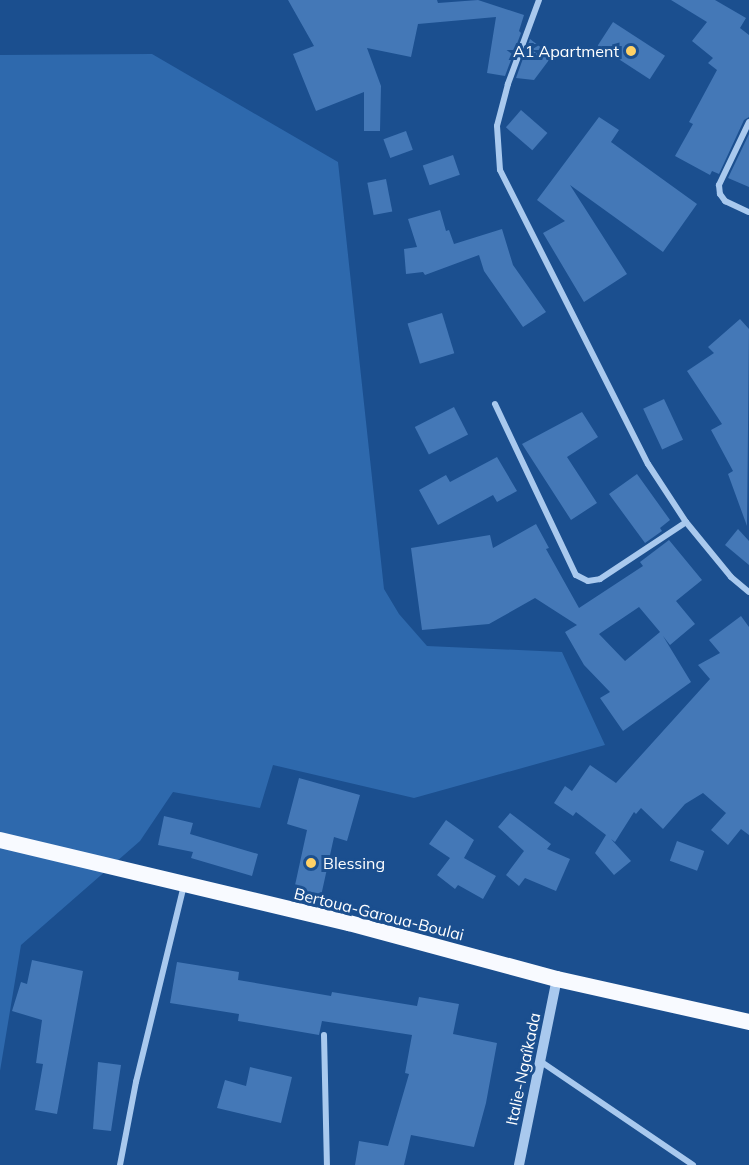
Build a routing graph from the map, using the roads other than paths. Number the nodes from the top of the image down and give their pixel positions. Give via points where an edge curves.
1 (539, 0) edge
2 (749, 122) edge
3 (749, 212) edge
4 (495, 404) dead end
5 (686, 522) junction
6 (749, 592) edge
7 (0, 840) edge
8 (184, 884) junction
9 (557, 979) junction
10 (749, 1022) edge
11 (324, 1035) dead end
12 (540, 1060) junction
13 (120, 1165) edge
14 (327, 1165) edge
15 (519, 1165) edge
16 (693, 1165) edge

1 - 5 street via 497,126 500,170 648,464
2 - 3 street via 719,185 725,201
4 - 5 street via 576,575 588,581 600,579
5 - 6 street via 731,577
7 - 8 highway, Bertoua-Garoua-Boulai
8 - 9 highway, Bertoua-Garoua-Boulai
8 - 13 street
9 - 10 highway, Bertoua-Garoua-Boulai
9 - 12 street, Italie-Ngaîkada
11 - 14 street
12 - 15 street, Italie-Ngaîkada
12 - 16 street

